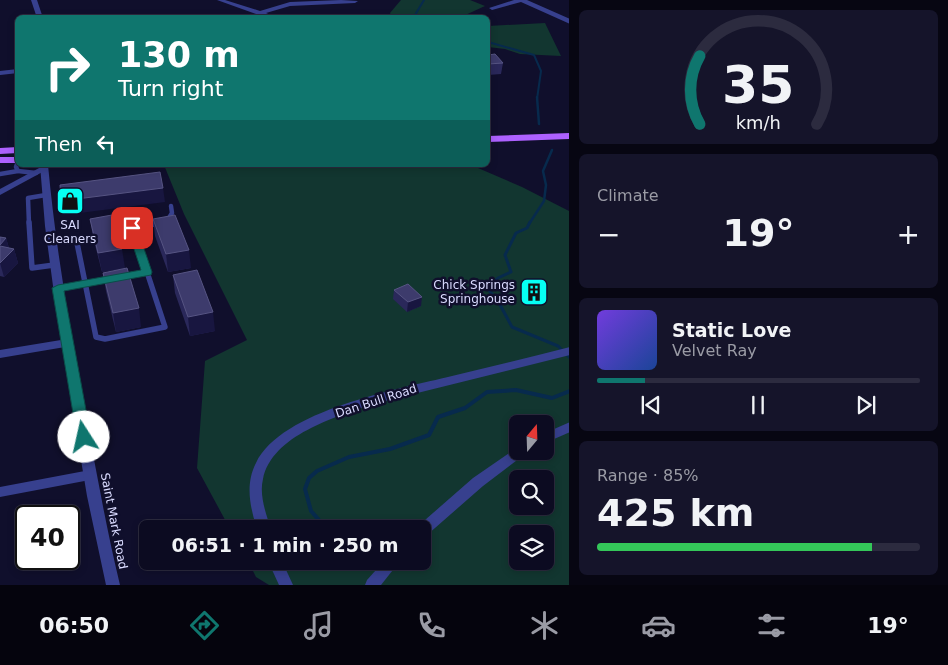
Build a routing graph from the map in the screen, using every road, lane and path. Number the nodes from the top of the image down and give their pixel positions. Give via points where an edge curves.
1 (34, 0) edge
2 (220, 0) edge
3 (521, 0) edge
4 (355, 1) edge
5 (492, 8) dead end
6 (261, 13) junction
7 (39, 15) edge
8 (266, 15) edge
9 (569, 22) edge
10 (15, 71) edge
11 (0, 73) edge
12 (569, 136) edge
13 (490, 138) edge
14 (15, 150) edge
15 (0, 151) edge
16 (0, 160) edge
17 (15, 163) edge
18 (15, 166) edge
19 (41, 169) edge
20 (0, 174) edge
21 (0, 192) edge
22 (46, 195) junction
23 (171, 206) dead end
24 (76, 238) dead end
25 (54, 265) junction
26 (147, 272) junction
27 (85, 284) junction
28 (58, 288) junction
29 (67, 342) junction
30 (565, 352) edge
31 (0, 354) edge
32 (569, 426) edge
33 (554, 434) edge
34 (509, 460) edge
35 (90, 474) junction
36 (0, 492) edge
37 (262, 520) edge
38 (431, 523) edge
39 (280, 570) edge
40 (385, 570) edge
41 (113, 585) edge
42 (286, 585) edge
43 (372, 585) edge

1 - 7 street
2 - 6 street
3 - 5 street
3 - 9 street
4 - 6 street via 290,4
6 - 8 street
10 - 11 lane
12 - 13 main road
14 - 15 main road
16 - 17 main road
18 - 20 lane
19 - 21 street
19 - 22 street, Saint Mark Road
22 - 25 street, Saint Mark Road
22 - 25 lane via 28,198 32,268
23 - 26 lane via 172,213 166,223 132,228
24 - 27 lane
25 - 28 street, Saint Mark Road
26 - 27 lane
26 - 27 lane via 165,326 105,339 96,337
27 - 28 lane
28 - 29 street, Saint Mark Road
29 - 31 street
29 - 35 street, Saint Mark Road
30 - 37 street, Dan Bull Road via 371,400 288,436 267,455 256,478
32 - 33 street
34 - 38 street
35 - 36 street
35 - 41 street, Saint Mark Road
39 - 42 street
40 - 43 street

